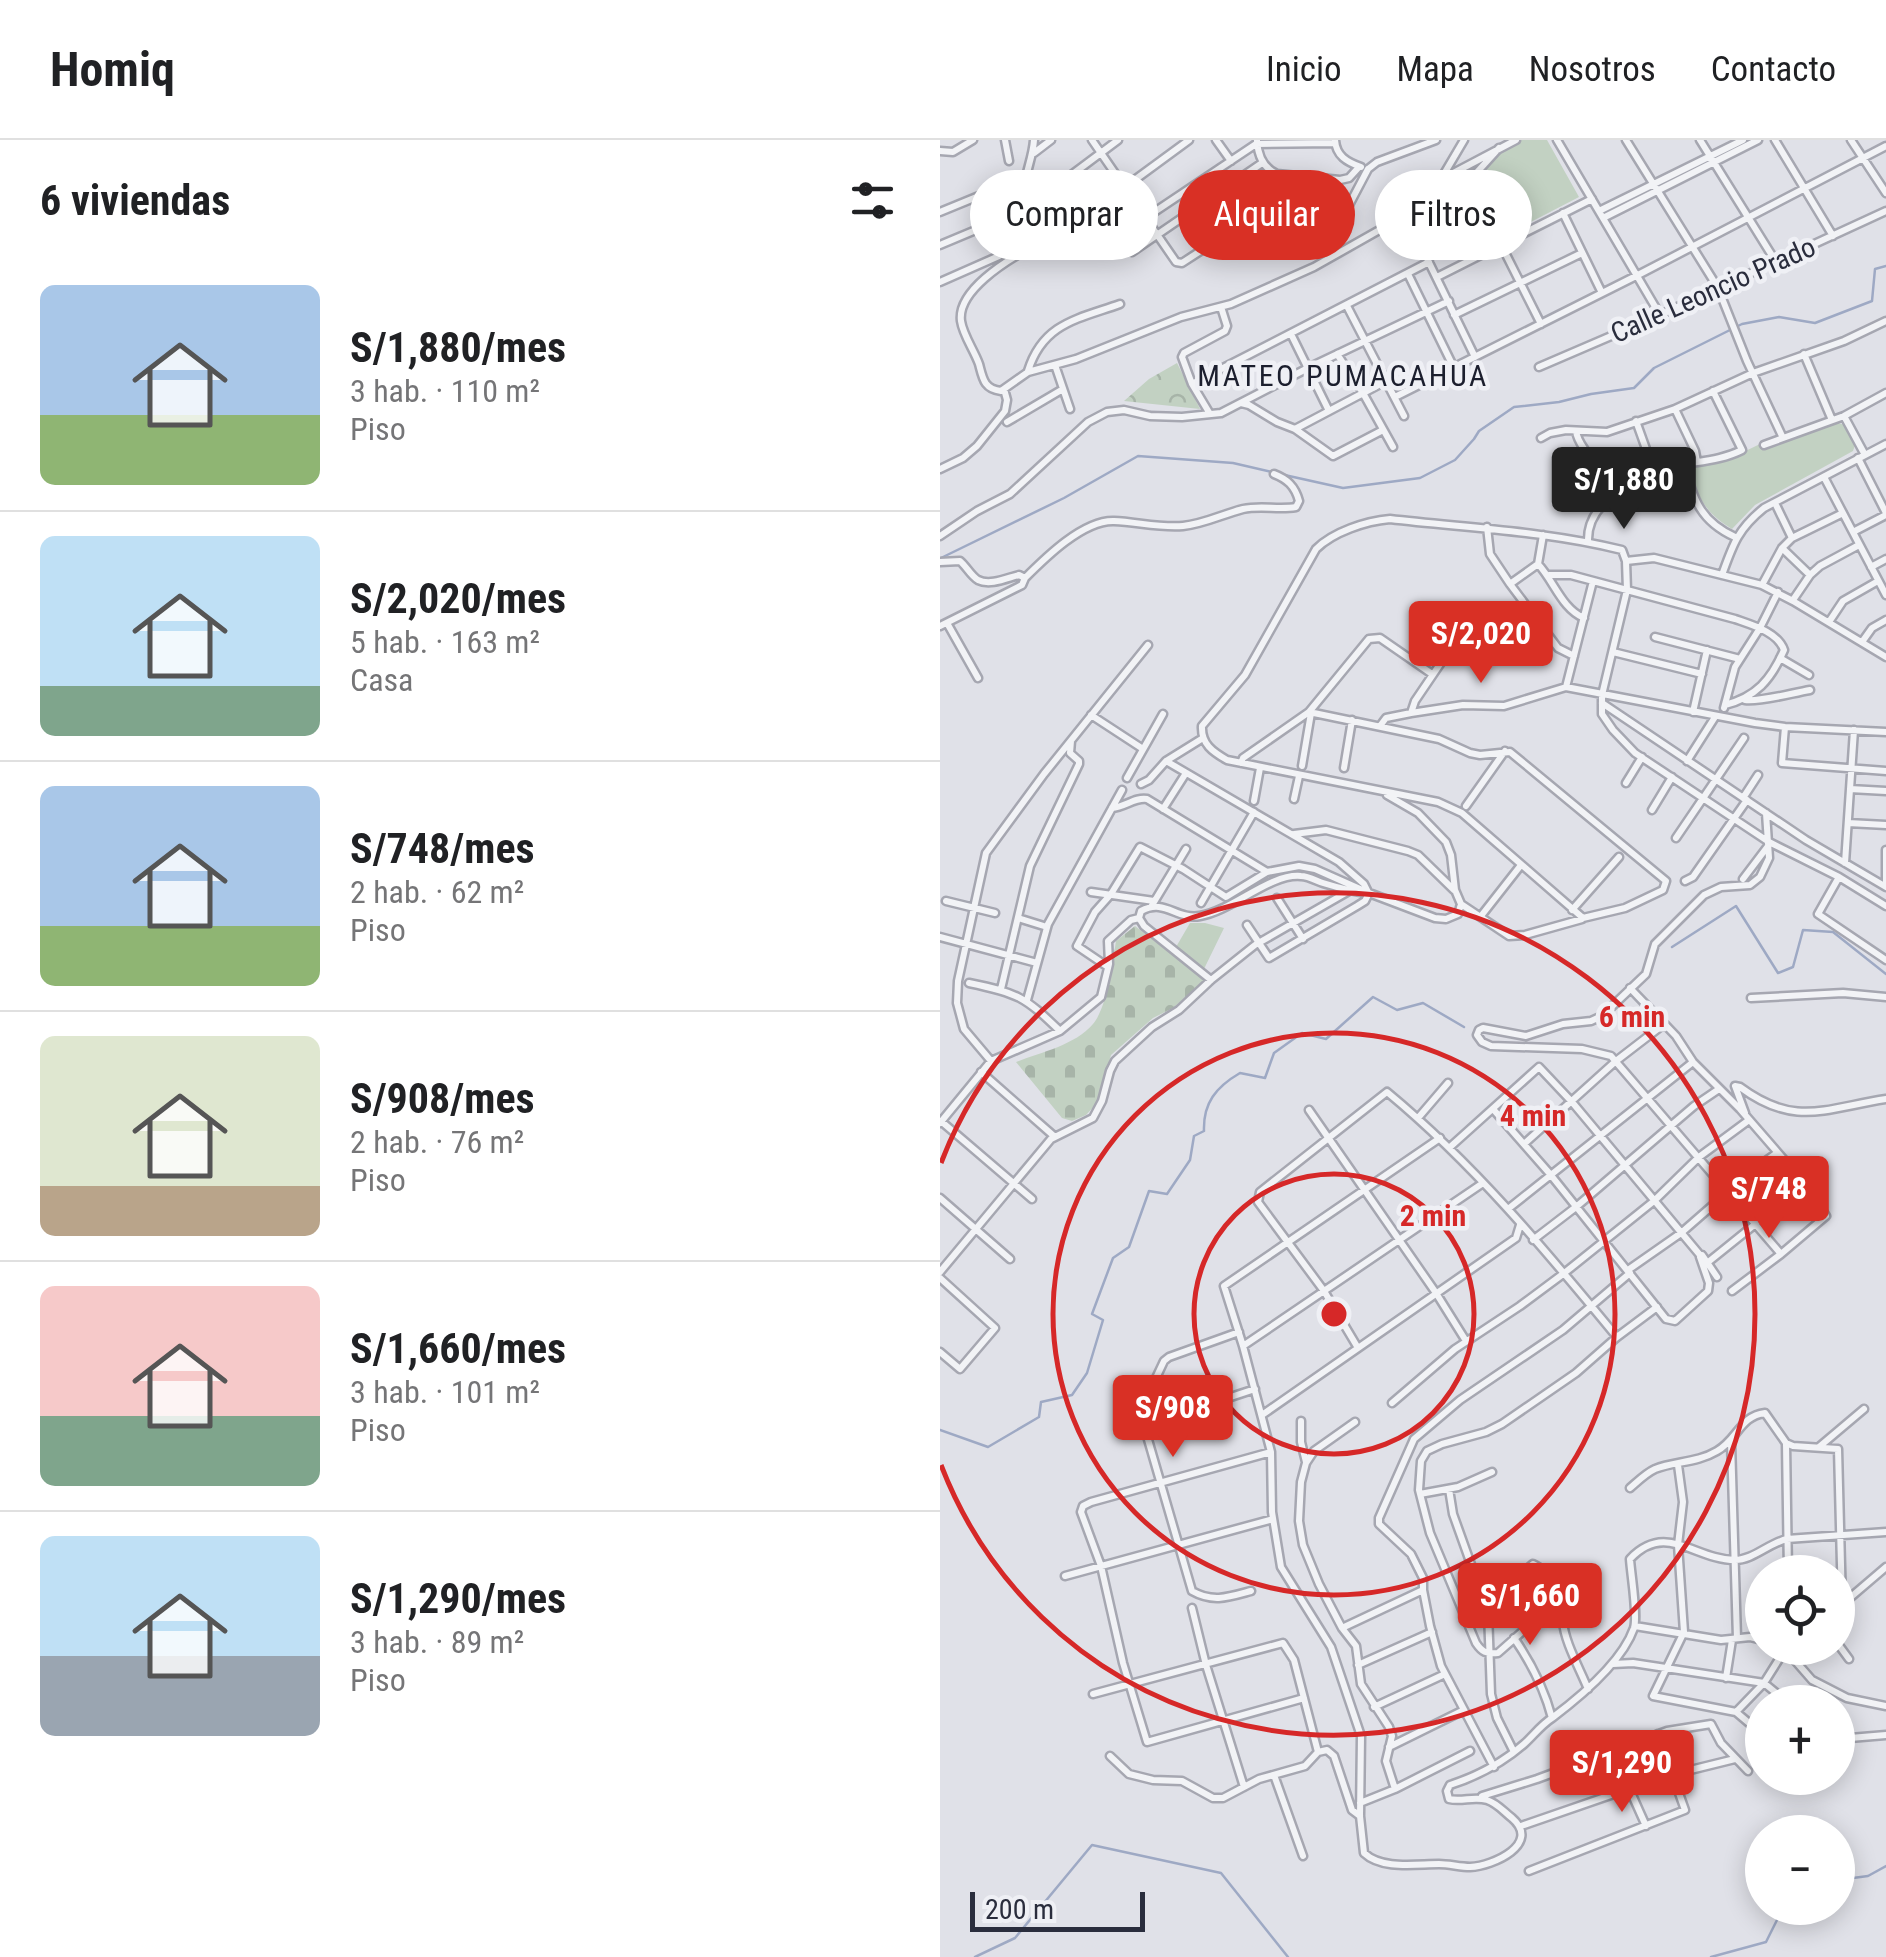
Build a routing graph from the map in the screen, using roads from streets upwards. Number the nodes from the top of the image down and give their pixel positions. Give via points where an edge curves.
1 (973, 140) edge
2 (1005, 140) edge
3 (1034, 140) edge
4 (1050, 140) edge
5 (1092, 140) edge
6 (1118, 140) edge
7 (1188, 140) edge
8 (1216, 140) edge
9 (1436, 140) edge
10 (1464, 140) edge
11 (1516, 140) edge
12 (1556, 140) edge
13 (1626, 140) edge
14 (1700, 140) edge
15 (1758, 140) edge
16 (1775, 140) edge
17 (1851, 140) edge
18 (1330, 141) edge
19 (1257, 142) edge
20 (1742, 143) edge
21 (1886, 146) edge
22 (1499, 148) junction
23 (940, 150) edge
24 (1100, 152) junction
25 (1033, 153) junction
26 (1862, 158) junction
27 (1712, 159) junction
28 (1232, 161) junction
29 (1008, 162) dead end
30 (1262, 163) junction
31 (1363, 168) junction
32 (1027, 170) edge
33 (1077, 170) edge
34 (1113, 170) edge
35 (1148, 170) edge
36 (1269, 170) edge
37 (1447, 170) edge
38 (1459, 170) edge
39 (1479, 170) edge
40 (1355, 174) edge
41 (1656, 187) junction
42 (1804, 187) junction
43 (1355, 189) edge
44 (1886, 194) edge
45 (1592, 199) junction
46 (970, 200) edge
47 (1158, 210) edge
48 (1886, 211) edge
49 (940, 212) edge
50 (1563, 214) junction
51 (1601, 215) junction
52 (1748, 216) junction
53 (1532, 230) edge
54 (970, 232) edge
55 (1375, 233) edge
56 (1158, 234) joint
57 (1834, 236) junction
58 (940, 245) edge
59 (1692, 246) junction
60 (1582, 253) junction
61 (990, 260) edge
62 (1008, 260) edge
63 (1187, 260) edge
64 (1471, 260) edge
65 (1508, 260) edge
66 (1430, 262) joint
67 (1776, 262) junction
68 (1408, 274) junction
69 (1636, 276) junction
70 (1437, 277) junction
71 (940, 282) edge
72 (1520, 283) junction
73 (1718, 288) junction
74 (1602, 293) junction
75 (1449, 301) junction
76 (1120, 304) dead end
77 (1347, 305) junction
78 (1220, 307) junction
79 (1427, 312) junction
80 (1454, 315) junction
81 (1660, 315) junction
82 (1886, 321) edge
83 (1541, 324) junction
84 (1291, 334) junction
85 (1366, 340) junction
86 (1337, 354) junction
87 (1804, 354) junction
88 (1476, 357) junction
89 (1055, 365) junction
90 (1539, 367) dead end
91 (1308, 368) junction
92 (1454, 368) junction
93 (1028, 372) junction
94 (1752, 373) junction
95 (1386, 381) junction
96 (1192, 384) junction
97 (1004, 388) junction
98 (1063, 389) junction
99 (1713, 391) junction
100 (1364, 393) junction
101 (1886, 393) edge
102 (1395, 397) junction
103 (1239, 403) junction
104 (1070, 409) dead end
105 (1675, 409) junction
106 (1329, 411) junction
107 (1210, 414) junction
108 (1404, 416) dead end
109 (1844, 416) junction
110 (1832, 420) junction
111 (1007, 422) dead end
112 (1636, 422) junction
113 (1295, 429) junction
114 (1383, 430) junction
115 (1576, 431) junction
116 (1541, 438) dead end
117 (1783, 438) junction
118 (1886, 444) edge
119 (1764, 445) dead end
120 (1393, 447) dead end
121 (1862, 457) junction
122 (1697, 462) junction
123 (1684, 465) junction
124 (940, 468) edge
125 (1274, 474) dead end
126 (1655, 474) junction
127 (1578, 477) dead end
128 (1824, 477) junction
129 (1775, 502) junction
130 (1843, 513) junction
131 (1886, 514) edge
132 (1487, 528) junction
133 (1853, 532) junction
134 (1543, 535) junction
135 (940, 536) edge
136 (1736, 537) junction
137 (1792, 538) junction
138 (1588, 541) junction
139 (1860, 545) junction
140 (1782, 548) junction
141 (1886, 559) edge
142 (1626, 561) junction
143 (940, 562) edge
144 (1538, 564) junction
145 (1871, 567) junction
146 (1548, 575) junction
147 (1722, 575) junction
148 (1810, 575) junction
149 (1025, 578) junction
150 (1878, 581) junction
151 (1593, 582) junction
152 (1510, 584) junction
153 (1762, 585) junction
154 (1627, 590) junction
155 (1778, 592) junction
156 (1886, 595) edge
157 (1793, 600) junction
158 (1584, 618) junction
159 (1886, 620) edge
160 (1829, 622) junction
161 (943, 625) edge
162 (1760, 628) junction
163 (1439, 630) dead end
164 (1656, 637) dead end
165 (1455, 642) junction
166 (1862, 642) junction
167 (1148, 645) dead end
168 (1707, 650) junction
169 (1613, 652) junction
170 (1473, 654) dead end
171 (1574, 656) junction
172 (1886, 657) edge
173 (1740, 658) junction
174 (1780, 658) junction
175 (1432, 674) junction
176 (1702, 674) junction
177 (1809, 675) dead end
178 (978, 678) dead end
179 (1566, 687) junction
180 (1810, 690) dead end
181 (1602, 699) junction
182 (1745, 700) junction
183 (1725, 705) junction
184 (1310, 712) junction
185 (1411, 712) junction
186 (1694, 712) junction
187 (1163, 714) dead end
188 (1091, 715) junction
189 (1718, 717) junction
190 (1352, 720) junction
191 (1380, 726) junction
192 (1785, 727) junction
193 (1854, 730) junction
194 (1886, 732) edge
195 (1203, 738) junction
196 (1744, 738) dead end
197 (1071, 740) junction
198 (1143, 749) junction
199 (1505, 751) junction
200 (1642, 757) junction
201 (1687, 760) junction
202 (1166, 762) junction
203 (1241, 764) junction
204 (1302, 766) dead end
205 (1260, 768) junction
206 (1344, 768) dead end
207 (1852, 770) junction
208 (1886, 771) edge
209 (1186, 773) junction
210 (1758, 775) dead end
211 (1300, 776) junction
212 (1672, 777) junction
213 (1127, 778) dead end
214 (1716, 780) junction
215 (1626, 783) dead end
216 (1141, 784) dead end
217 (1850, 789) junction
218 (1122, 790) dead end
219 (1386, 791) junction
220 (1886, 791) edge
221 (1702, 798) junction
222 (1294, 799) dead end
223 (1745, 799) junction
224 (1254, 802) dead end
225 (1466, 806) dead end
226 (1112, 808) junction
227 (1164, 809) junction
228 (1652, 810) dead end
229 (1254, 812) junction
230 (1766, 813) junction
231 (1734, 818) junction
232 (1848, 824) junction
233 (1886, 826) edge
234 (1291, 834) junction
235 (1676, 838) dead end
236 (1769, 844) junction
237 (1186, 848) dead end
238 (1231, 850) junction
239 (1886, 850) edge
240 (1619, 857) dead end
241 (1846, 864) junction
242 (1521, 865) junction
243 (1176, 866) junction
244 (1268, 872) junction
245 (1839, 877) junction
246 (1743, 879) dead end
247 (1684, 881) dead end
248 (1210, 887) junction
249 (1886, 887) edge
250 (1454, 890) junction
251 (1348, 891) junction
252 (1091, 892) dead end
253 (1369, 893) junction
254 (1111, 894) junction
255 (1277, 898) dead end
256 (946, 901) dead end
257 (1201, 902) dead end
258 (1152, 904) junction
259 (1461, 904) junction
260 (1886, 906) edge
261 (975, 908) junction
262 (1572, 910) junction
263 (995, 913) dead end
264 (1481, 916) junction
265 (1018, 918) junction
266 (1139, 918) junction
267 (1583, 918) junction
268 (1293, 922) junction
269 (1247, 925) dead end
270 (1047, 927) junction
271 (940, 937) edge
272 (1303, 939) junction
273 (966, 944) junction
274 (1258, 944) junction
275 (1008, 956) junction
276 (1886, 960) edge
277 (1036, 963) junction
278 (1108, 967) junction
279 (1211, 980) junction
280 (970, 983) dead end
281 (1630, 988) junction
282 (1000, 989) junction
283 (1886, 997) edge
284 (1751, 998) dead end
285 (1027, 1000) junction
286 (1664, 1024) junction
287 (1060, 1031) junction
288 (990, 1061) junction
289 (1616, 1061) junction
290 (1692, 1062) junction
291 (981, 1072) junction
292 (1448, 1084) dead end
293 (1719, 1089) junction
294 (1646, 1097) junction
295 (1886, 1099) edge
296 (1572, 1102) junction
297 (1309, 1110) dead end
298 (1493, 1110) junction
299 (1418, 1118) junction
300 (1747, 1118) junction
301 (941, 1122) edge
302 (1672, 1126) junction
303 (1600, 1135) junction
304 (1055, 1137) junction
305 (1329, 1137) junction
306 (1440, 1138) junction
307 (1524, 1144) junction
308 (1450, 1148) junction
309 (1778, 1153) junction
310 (1699, 1158) junction
311 (1625, 1166) junction
312 (1550, 1174) junction
313 (1015, 1182) junction
314 (1483, 1183) junction
315 (1804, 1184) junction
316 (1365, 1189) junction
317 (1728, 1192) junction
318 (940, 1198) edge
319 (1032, 1199) dead end
320 (1654, 1200) junction
321 (1576, 1207) junction
322 (1508, 1210) junction
323 (1756, 1224) junction
324 (1520, 1225) junction
325 (976, 1228) junction
326 (1681, 1233) junction
327 (1400, 1240) junction
328 (1533, 1240) junction
329 (1603, 1240) junction
330 (1287, 1242) junction
331 (1782, 1254) junction
332 (1700, 1256) junction
333 (1010, 1259) dead end
334 (1708, 1263) junction
335 (1629, 1272) junction
336 (1563, 1274) junction
337 (940, 1275) edge
338 (1717, 1276) dead end
339 (1732, 1291) dead end
340 (1324, 1292) junction
341 (1436, 1293) junction
342 (1591, 1305) junction
343 (1657, 1307) junction
344 (1239, 1332) junction
345 (1617, 1336) junction
346 (1466, 1341) junction
347 (1243, 1346) junction
348 (1358, 1348) junction
349 (940, 1352) edge
350 (1255, 1389) junction
351 (1392, 1403) dead end
352 (1864, 1409) dead end
353 (1262, 1414) junction
354 (1301, 1421) dead end
355 (1355, 1422) dead end
356 (1143, 1426) junction
357 (1730, 1442) junction
358 (1786, 1444) junction
359 (1818, 1448) junction
360 (1270, 1452) junction
361 (1306, 1463) junction
362 (1678, 1464) junction
363 (1492, 1472) dead end
364 (1162, 1483) junction
365 (1630, 1488) dead end
366 (1448, 1489) junction
367 (1420, 1494) junction
368 (1273, 1519) junction
369 (1886, 1532) edge
370 (1842, 1535) junction
371 (1787, 1539) junction
372 (1179, 1544) junction
373 (1678, 1545) junction
374 (1787, 1555) edge
375 (1841, 1555) edge
376 (1735, 1560) junction
377 (1101, 1566) junction
378 (1886, 1566) edge
379 (1065, 1576) dead end
380 (1423, 1590) junction
381 (1251, 1592) dead end
382 (1855, 1593) edge
383 (1566, 1602) junction
384 (1192, 1608) dead end
385 (1488, 1612) junction
386 (1635, 1626) junction
387 (1342, 1628) junction
388 (1432, 1632) junction
389 (1684, 1632) junction
390 (1514, 1638) junction
391 (1745, 1638) edge
392 (1735, 1639) junction
393 (1488, 1654) junction
394 (1612, 1664) junction
395 (1206, 1665) junction
396 (1358, 1665) junction
397 (1776, 1665) edge
398 (1800, 1665) edge
399 (1668, 1668) junction
400 (1445, 1674) junction
401 (1726, 1678) junction
402 (1130, 1684) junction
403 (1764, 1684) junction
404 (1588, 1689) junction
405 (1093, 1694) dead end
406 (1304, 1698) junction
407 (1886, 1706) edge
408 (1374, 1707) junction
409 (1464, 1710) junction
410 (1736, 1712) junction
411 (1552, 1718) junction
412 (1745, 1720) edge
413 (1224, 1721) junction
414 (1658, 1734) junction
415 (1886, 1736) edge
416 (1855, 1737) edge
417 (1388, 1748) junction
418 (1470, 1751) dead end
419 (1607, 1751) junction
420 (1318, 1752) junction
421 (1514, 1752) junction
422 (1110, 1756) dead end
423 (1736, 1758) junction
424 (1494, 1767) junction
425 (1745, 1768) edge
426 (1672, 1774) junction
427 (1274, 1775) junction
428 (1244, 1787) junction
429 (1629, 1788) junction
430 (1395, 1789) junction
431 (1476, 1798) junction
432 (1360, 1803) junction
433 (1360, 1816) junction
434 (1521, 1826) junction
435 (1646, 1826) junction
436 (1303, 1856) dead end
437 (1529, 1871) dead end

1 - 23 street via 953,152
2 - 29 street
3 - 25 street
4 - 25 street
5 - 24 street
6 - 24 street
7 - 35 street
8 - 28 street
9 - 31 street
10 - 37 street
11 - 22 street
12 - 45 street
13 - 41 street
14 - 27 street
15 - 20 street
16 - 42 street
17 - 26 street
18 - 19 street
18 - 31 street via 1340,156
19 - 28 street
19 - 30 street
20 - 27 street
21 - 26 street
22 - 38 street
22 - 39 street
24 - 33 street
24 - 34 street
25 - 32 street
26 - 42 street
26 - 44 street
27 - 41 street
27 - 52 street
28 - 47 street
30 - 36 street
30 - 56 street
31 - 40 street
31 - 43 street
41 - 51 street
41 - 59 street
42 - 52 street
42 - 57 street
45 - 50 street
45 - 51 street
46 - 49 street
48 - 57 street, Calle Leoncio Prado
50 - 53 street
50 - 60 street
51 - 69 street
52 - 59 street
52 - 67 street
54 - 58 street
55 - 78 street
56 - 63 street via 1176,262
57 - 67 street, Calle Leoncio Prado
59 - 69 street
59 - 73 street
60 - 72 street
60 - 74 street
61 - 71 street
62 - 97 street via 980,282 961,312 985,385
64 - 70 street
65 - 72 street
66 - 68 street
66 - 70 street
67 - 73 street, Calle Leoncio Prado
68 - 77 street
68 - 79 street
69 - 74 street
69 - 81 street
70 - 75 street
72 - 80 street
72 - 83 street
73 - 81 street, Calle Leoncio Prado
73 - 94 street
74 - 83 street
75 - 79 street
75 - 80 street
76 - 93 street via 1055,328
77 - 84 street
77 - 85 street
78 - 89 street
78 - 96 street via 1226,332 1184,353
79 - 85 street
79 - 92 street
80 - 88 street
81 - 90 street, Calle Leoncio Prado
82 - 87 street
83 - 88 street
84 - 91 street
84 - 96 street
85 - 86 street
85 - 95 street
86 - 91 street
86 - 100 street
87 - 94 street
87 - 110 street
88 - 92 street
89 - 93 street
89 - 98 street
91 - 103 street
91 - 106 street
92 - 102 street
93 - 97 street
94 - 99 street
94 - 117 street
95 - 100 street
95 - 102 street
96 - 107 street
97 - 124 street via 1005,411 996,423 964,458
98 - 104 street
98 - 111 street
99 - 105 street
99 - 122 street via 1742,450
100 - 106 street
100 - 114 street
101 - 109 street
102 - 108 street
103 - 107 street
103 - 113 street
105 - 112 street
105 - 122 street
106 - 113 street
107 - 135 street via 1107,412 1010,494
109 - 110 street
109 - 121 street
110 - 117 street
112 - 115 street via 1607,432
112 - 126 street
113 - 114 street via 1332,456
114 - 120 street
115 - 116 street
115 - 127 street via 1590,460
117 - 119 street
118 - 121 street
121 - 128 street
121 - 131 street
122 - 123 street
123 - 126 street
123 - 136 street via 1700,509
125 - 149 street via 1291,485 1296,507 1260,506 1174,526 1104,521 1058,546
126 - 138 street via 1626,486 1597,511
128 - 129 street
128 - 130 street
129 - 136 street
129 - 137 street
130 - 133 street
130 - 137 street
131 - 133 street
132 - 134 street
132 - 152 street via 1490,554
132 - 195 street via 1376,520 1323,542 1245,675 1202,726
133 - 139 street
134 - 138 street
134 - 144 street
136 - 147 street
137 - 140 street
138 - 142 street via 1622,550
139 - 145 street
139 - 148 street
140 - 148 street
140 - 153 street
141 - 145 street
142 - 147 street via 1654,558
142 - 154 street
143 - 149 street via 962,562 978,580
144 - 146 street
144 - 152 street
145 - 150 street
146 - 151 street
146 - 158 street via 1570,611
147 - 153 street
148 - 157 street
149 - 161 street
150 - 156 street
150 - 160 street via 1843,601
151 - 154 street
151 - 158 street
152 - 171 street via 1558,648
153 - 155 street
154 - 162 street
154 - 169 street
155 - 157 street
155 - 162 street
157 - 160 street
158 - 171 street
159 - 166 street
160 - 166 street
161 - 178 street
162 - 173 street
162 - 174 street via 1783,644
163 - 165 street
164 - 168 street
165 - 170 street
165 - 175 street
166 - 172 street
167 - 188 street
168 - 173 street
168 - 176 street
169 - 176 street
169 - 181 street
171 - 179 street
173 - 183 street
174 - 177 street
174 - 182 street
175 - 184 street via 1380,638 1369,639
175 - 185 street
176 - 186 street
179 - 181 street
179 - 185 street via 1504,706
180 - 182 street
181 - 186 street
181 - 200 street via 1602,714 1613,730
181 - 201 street
182 - 183 street
183 - 189 street
184 - 190 street
184 - 203 street
184 - 204 street
185 - 191 street
186 - 189 street
187 - 198 street
188 - 197 street
188 - 198 street
189 - 192 street
189 - 201 street
190 - 191 street
190 - 206 street
191 - 199 street via 1439,738 1480,756
192 - 193 street
192 - 207 street via 1782,764
193 - 194 street
193 - 207 street
195 - 202 street
195 - 203 street via 1213,752
196 - 214 street
197 - 261 street via 986,852
197 - 265 street via 1070,754 1079,764 1034,856
198 - 213 street
199 - 225 street
199 - 267 street via 1666,881 1662,890 1625,908
200 - 212 street
200 - 215 street
201 - 214 street
202 - 209 street
202 - 216 street
203 - 205 street
205 - 211 street
205 - 224 street
207 - 208 street
207 - 217 street
209 - 227 street
209 - 229 street
210 - 223 street
211 - 219 street
211 - 222 street
212 - 221 street
212 - 228 street
214 - 221 street
214 - 223 street
217 - 220 street
217 - 232 street
218 - 226 street
219 - 242 street via 1462,813
219 - 250 street via 1446,842
221 - 231 street
221 - 235 street
223 - 230 street
223 - 231 street
226 - 227 street via 1147,798
226 - 270 street
227 - 238 street
229 - 234 street
229 - 238 street
230 - 236 street
230 - 241 street
231 - 236 street
231 - 247 street
232 - 233 street
232 - 241 street
234 - 250 street via 1326,830 1418,854
234 - 253 street via 1339,862
236 - 245 street
236 - 246 street
236 - 281 street via 1756,882 1704,896 1660,938 1650,969
237 - 243 street
238 - 244 street
238 - 248 street
239 - 249 street
240 - 262 street
241 - 249 street
242 - 262 street
242 - 264 street
243 - 248 street
243 - 254 street via 1140,846
243 - 258 street
244 - 248 street via 1226,897
244 - 253 street via 1300,866
245 - 260 street
245 - 276 street via 1818,914
248 - 257 street
250 - 259 street
251 - 253 street
251 - 258 street via 1300,875 1195,917
251 - 268 street
252 - 254 street
253 - 259 street via 1442,920 1458,914
253 - 272 street
254 - 258 street
254 - 278 street via 1077,946
255 - 268 street
256 - 261 street
258 - 266 street
259 - 264 street
261 - 263 street
261 - 273 street
262 - 267 street
264 - 267 street via 1509,936
265 - 270 street
265 - 275 street
266 - 278 street via 1108,941
266 - 279 street
268 - 272 street
268 - 274 street
269 - 274 street
270 - 277 street
271 - 273 street
272 - 274 street via 1269,958
273 - 275 street
273 - 288 street via 957,1003 964,1030
274 - 279 street
275 - 277 street
275 - 282 street
277 - 285 street
278 - 287 street via 1101,996
279 - 304 street via 1115,1061 1092,1118
280 - 282 street
281 - 286 street
281 - 289 street via 1591,1021 1526,1036 1483,1028 1477,1033 1491,1046 1582,1049
282 - 285 street
283 - 284 street
285 - 287 street
286 - 289 street
286 - 290 street
287 - 288 street
288 - 291 street
289 - 294 street
289 - 296 street
290 - 293 street
290 - 294 street
291 - 301 street
291 - 304 street
292 - 299 street
293 - 300 street
293 - 302 street
294 - 302 street
294 - 303 street
295 - 300 street via 1795,1113 1735,1086
296 - 298 street via 1539,1067
296 - 303 street
296 - 307 street
297 - 305 street
298 - 307 street
298 - 308 street
299 - 305 street via 1388,1092
299 - 306 street
300 - 309 street
300 - 310 street
301 - 313 street
302 - 310 street
302 - 311 street
303 - 311 street
303 - 312 street
304 - 313 street
305 - 316 street
305 - 330 street via 1260,1192 1258,1202
306 - 308 street
306 - 316 street
307 - 312 street
308 - 314 street
309 - 315 street
309 - 317 street
310 - 317 street
310 - 320 street
311 - 320 street
311 - 321 street
312 - 321 street
312 - 322 street
313 - 319 street
313 - 325 street
314 - 322 street
314 - 327 street
315 - 323 street
315 - 331 street via 1826,1216
316 - 327 street
316 - 330 street
317 - 323 street
317 - 326 street
318 - 325 street
320 - 326 street
320 - 329 street
321 - 328 street
321 - 329 street
322 - 324 street
323 - 331 street
323 - 334 street
324 - 328 street
324 - 341 street via 1516,1238
325 - 333 street
325 - 337 street
326 - 332 street
326 - 335 street
327 - 340 street
327 - 341 street
328 - 336 street
329 - 335 street
329 - 336 street
330 - 340 street
330 - 344 street via 1224,1286
331 - 339 street
332 - 334 street
332 - 343 street via 1708,1291 1675,1320
334 - 338 street
335 - 342 street
335 - 343 street
336 - 342 street
336 - 346 street
337 - 349 street via 996,1328 960,1369
340 - 347 street
340 - 348 street
341 - 346 street
341 - 348 street
342 - 345 street
342 - 380 street via 1460,1400 1408,1449 1379,1524 1411,1554
343 - 345 street
344 - 347 street
344 - 356 street via 1164,1361 1142,1404
345 - 367 street via 1576,1374 1502,1424 1427,1452
346 - 351 street
347 - 350 street
348 - 353 street
350 - 353 street
350 - 356 street
352 - 359 street
353 - 360 street
354 - 361 street
355 - 361 street
356 - 364 street
357 - 358 street via 1746,1420 1764,1413
357 - 362 street
357 - 376 street
358 - 359 street
358 - 371 street
359 - 370 street via 1838,1449
360 - 364 street
360 - 368 street
361 - 387 street via 1303,1545
362 - 365 street via 1653,1470
362 - 373 street
363 - 366 street
364 - 372 street
364 - 377 street via 1083,1506
366 - 367 street
366 - 385 street
367 - 393 street via 1460,1606
368 - 372 street
368 - 432 street via 1280,1566 1330,1648 1361,1736
369 - 370 street
370 - 371 street
370 - 375 street
371 - 374 street
371 - 376 street
372 - 377 street
372 - 381 street via 1192,1591 1218,1600
373 - 376 street
373 - 386 street via 1649,1544 1630,1559
373 - 389 street
376 - 392 street
377 - 379 street
377 - 402 street
378 - 382 street
380 - 387 street
380 - 388 street
383 - 385 street via 1564,1589 1532,1564
383 - 390 street
383 - 404 street via 1562,1618
384 - 395 street
385 - 393 street
386 - 389 street
386 - 394 street
387 - 396 street via 1356,1646
388 - 396 street
388 - 400 street
389 - 392 street
389 - 399 street
390 - 393 street
390 - 411 street
391 - 392 street
392 - 401 street
393 - 421 street via 1497,1718
394 - 399 street
394 - 404 street
395 - 402 street
395 - 406 street via 1283,1643
395 - 413 street
396 - 408 street
397 - 403 street
398 - 407 street via 1812,1680 1848,1698
399 - 401 street
399 - 410 street via 1653,1696
400 - 408 street
400 - 409 street
401 - 403 street
402 - 405 street
402 - 413 street via 1147,1742
403 - 410 street
404 - 411 street
406 - 413 street
406 - 420 street
408 - 417 street via 1389,1726
409 - 417 street
409 - 424 street
410 - 412 street
411 - 421 street
413 - 428 street
414 - 419 street
414 - 423 street via 1711,1724
414 - 426 street
415 - 416 street
417 - 430 street
418 - 430 street
419 - 429 street
419 - 431 street
420 - 427 street via 1305,1766
420 - 433 street via 1334,1756
421 - 424 street
422 - 428 street via 1129,1774 1182,1782 1213,1798
423 - 425 street
423 - 426 street
424 - 431 street via 1447,1791 1449,1799
426 - 429 street
426 - 435 street via 1685,1810
427 - 428 street
427 - 436 street
429 - 434 street
429 - 435 street
430 - 432 street
431 - 434 street via 1495,1803
432 - 433 street
433 - 434 street via 1364,1853 1414,1866 1485,1864 1518,1846
435 - 437 street

